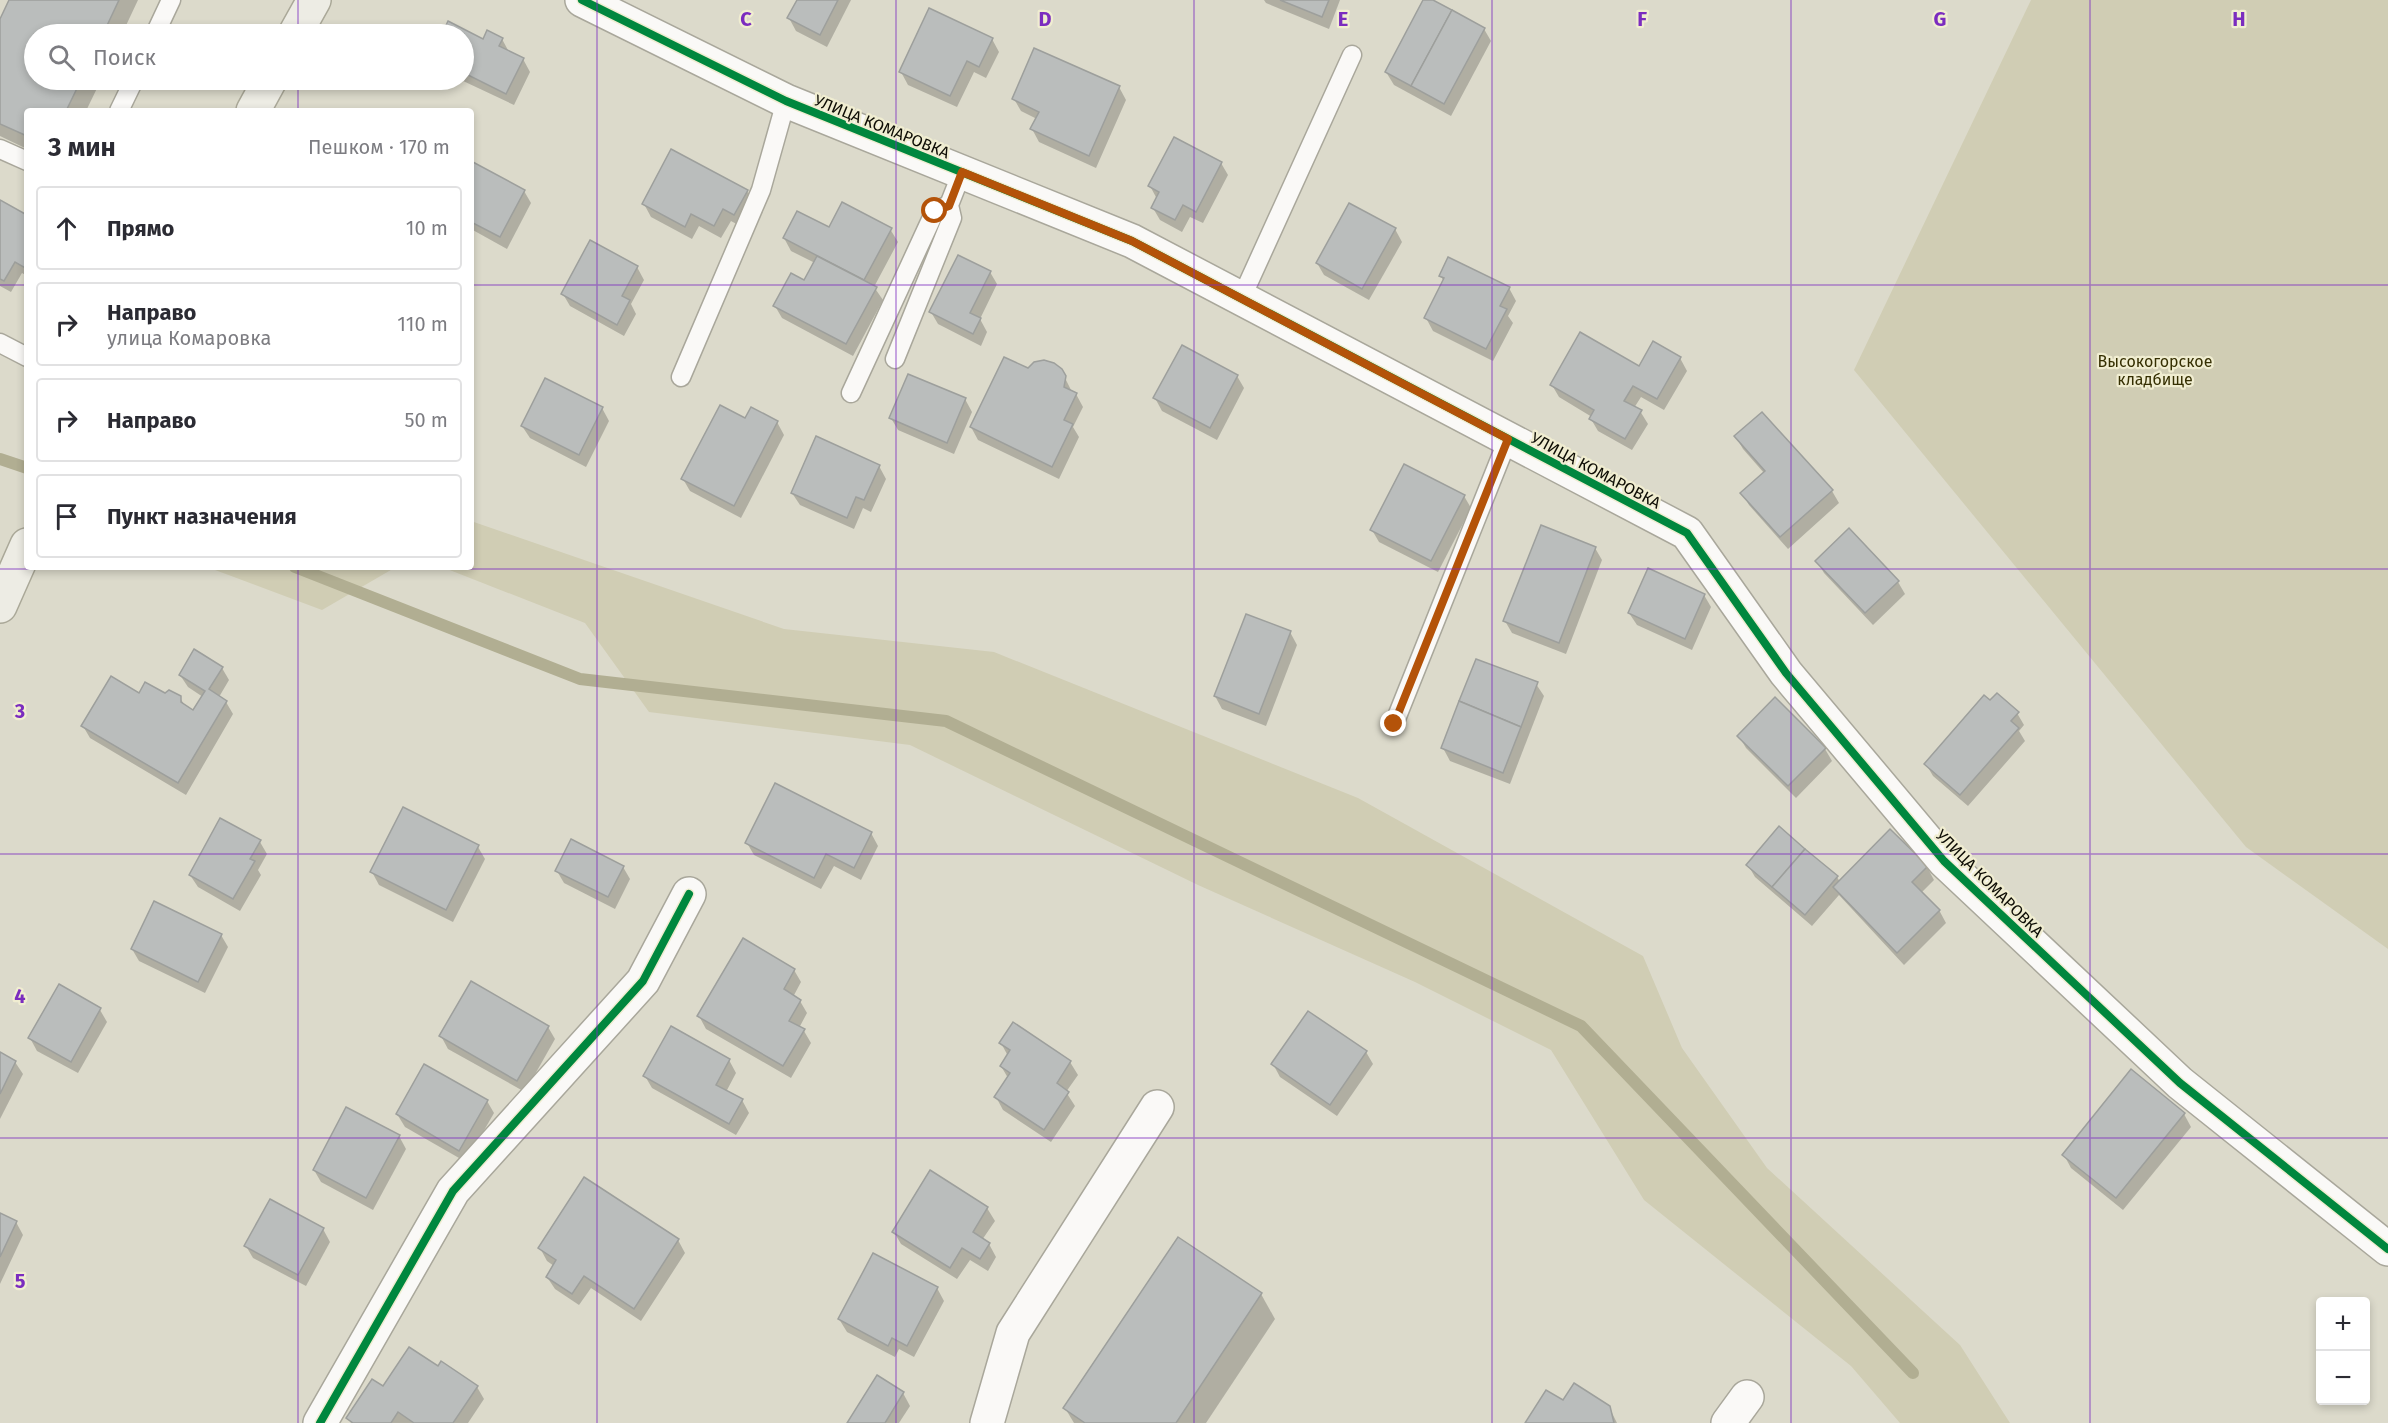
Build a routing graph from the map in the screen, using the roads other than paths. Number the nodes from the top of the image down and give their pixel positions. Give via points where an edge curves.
1 (171, 0) edge
2 (314, 0) edge
3 (582, 0) edge
4 (160, 24) edge
5 (301, 24) edge
6 (1352, 55) dead end
7 (129, 90) edge
8 (265, 90) edge
9 (786, 101) junction
10 (120, 108) edge
11 (255, 108) edge
12 (0, 148) edge
13 (24, 160) edge
14 (962, 172) junction
15 (949, 206) junction
16 (1241, 299) junction
17 (0, 343) edge
18 (24, 355) edge
19 (895, 359) dead end
20 (681, 377) dead end
21 (851, 393) dead end
22 (1508, 439) junction
23 (24, 552) edge
24 (0, 606) edge
25 (1394, 724) dead end
26 (689, 894) dead end
27 (1157, 1107) dead end
28 (2388, 1249) edge
29 (320, 1423) edge
30 (987, 1423) edge

1 - 4 lane
2 - 5 main road
3 - 9 street, УЛИЦА КОМАРОВКА
6 - 16 lane
7 - 10 lane
8 - 11 main road
9 - 14 street, УЛИЦА КОМАРОВКА
9 - 20 lane via 761,190
12 - 13 lane
14 - 15 lane
14 - 16 street, УЛИЦА КОМАРОВКА via 1132,241
15 - 19 lane via 952,218
15 - 21 lane via 935,211
16 - 22 street, УЛИЦА КОМАРОВКА
17 - 18 lane
22 - 25 lane
22 - 28 street, УЛИЦА КОМАРОВКА via 1687,533 1786,673 1944,861 2180,1083
23 - 24 main road
26 - 29 street via 642,981 453,1191
27 - 30 street via 1013,1333

